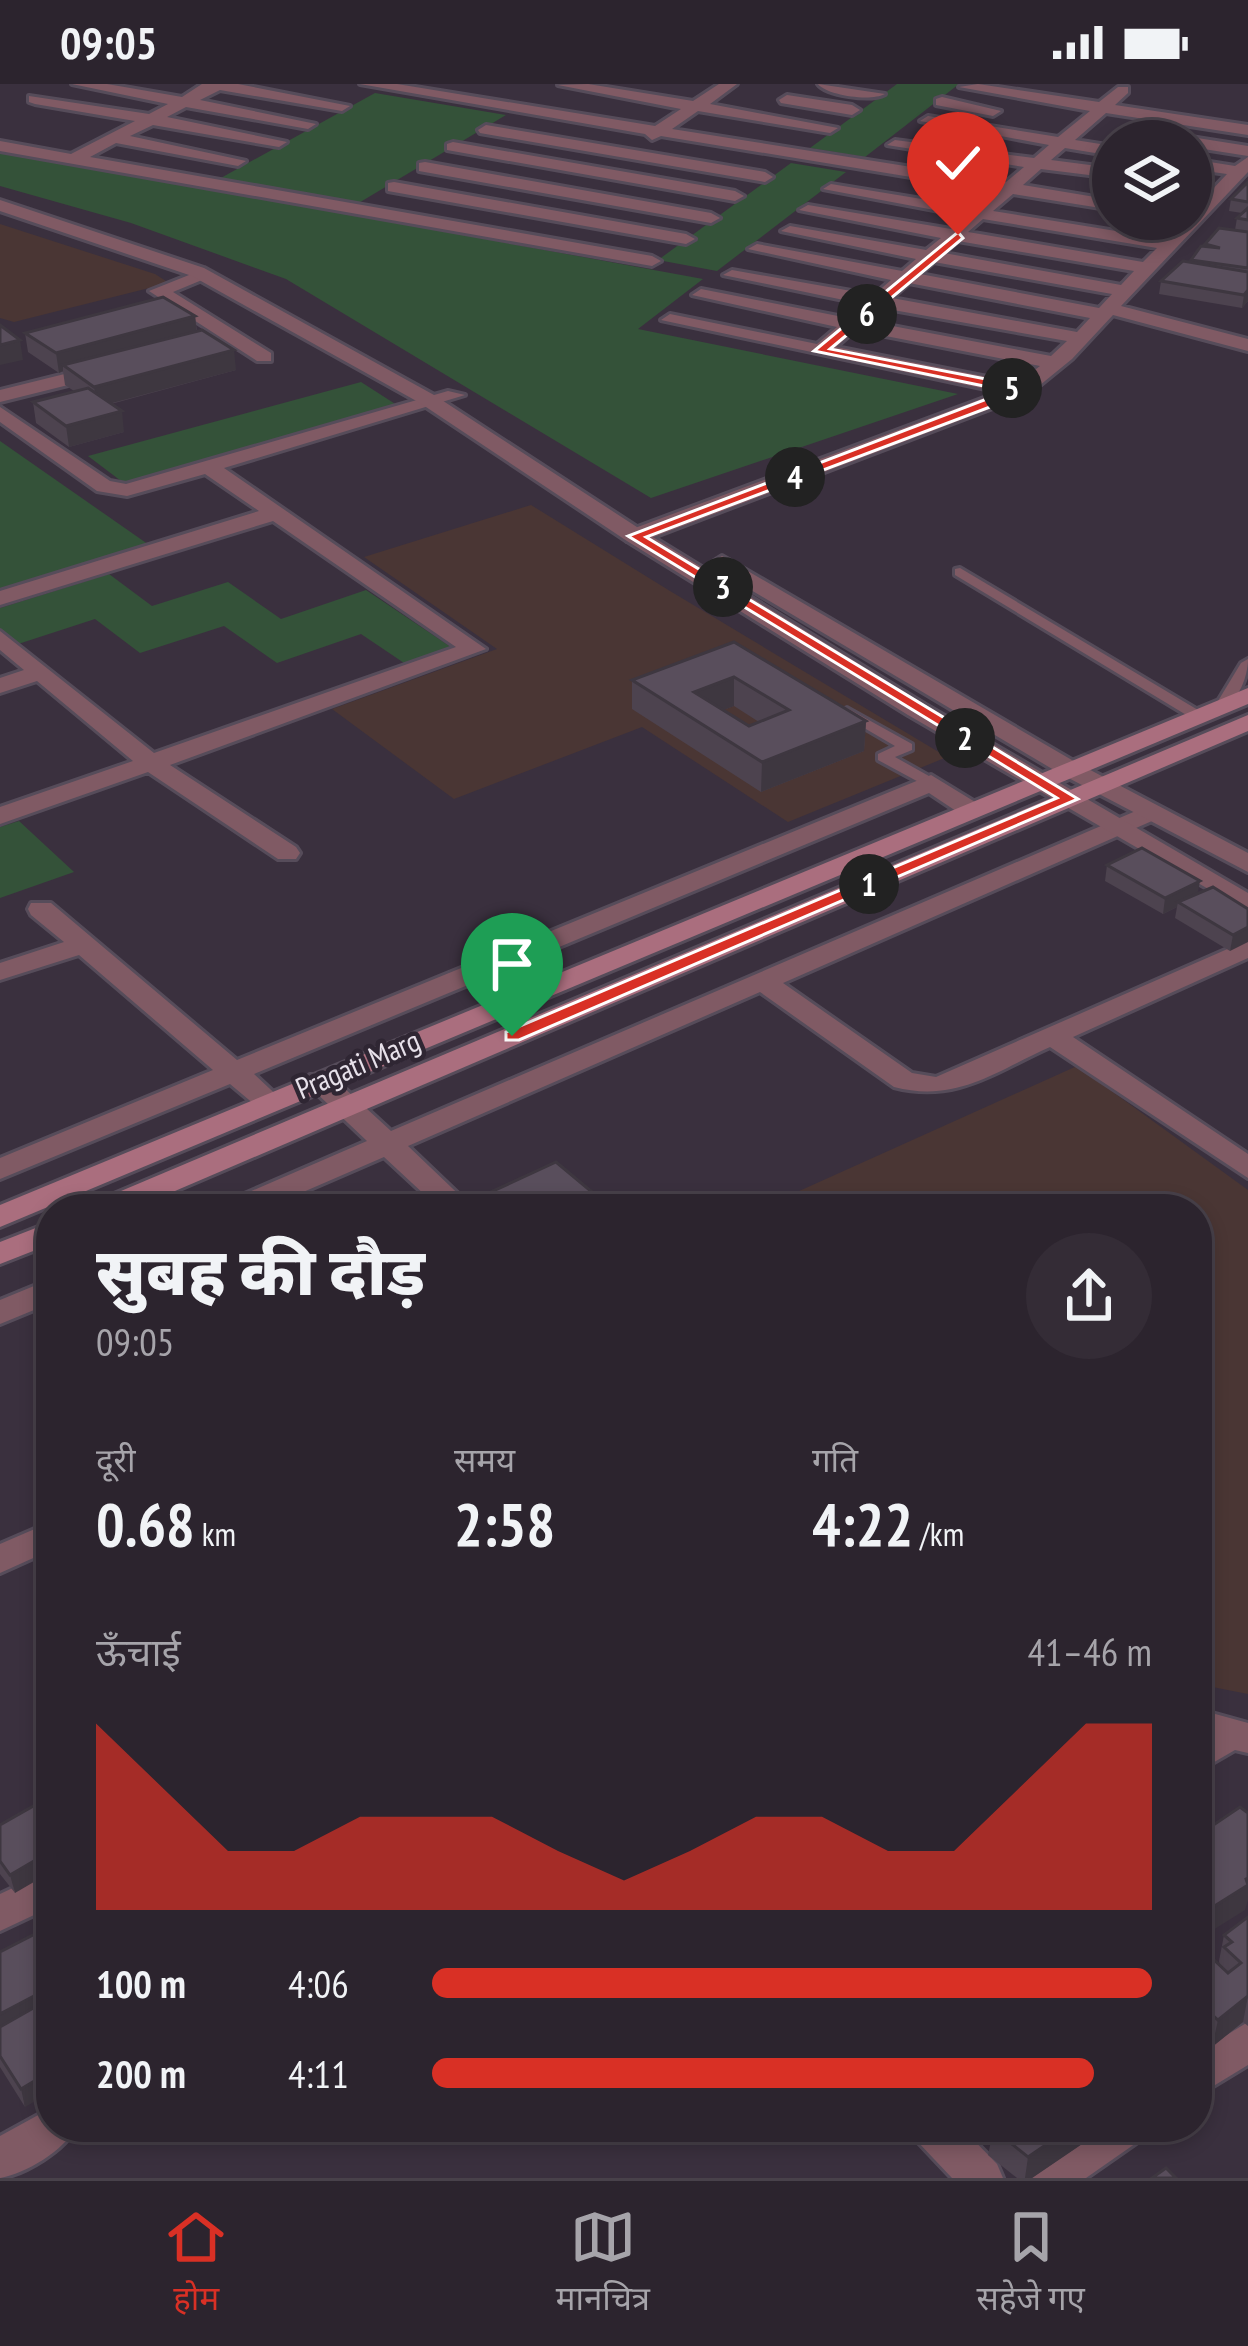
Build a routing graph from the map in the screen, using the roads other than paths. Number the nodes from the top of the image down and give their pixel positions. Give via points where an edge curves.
1 (80, 84) edge
2 (216, 84) edge
3 (368, 84) edge
4 (686, 84) edge
5 (812, 84) edge
6 (566, 86) edge
7 (967, 87) dead end
8 (1101, 87) dead end
9 (731, 89) edge
10 (1123, 90) junction
11 (877, 94) dead end
12 (1144, 94) dead end
13 (765, 96) dead end
14 (35, 98) dead end
15 (184, 102) junction
16 (942, 103) dead end
17 (342, 106) dead end
18 (696, 106) junction
19 (1100, 107) junction
20 (852, 110) dead end
21 (1012, 114) dead end
22 (151, 119) junction
23 (928, 121) dead end
24 (1058, 121) dead end
25 (308, 124) dead end
26 (1082, 125) junction
27 (1092, 126) edge
28 (830, 128) dead end
29 (486, 130) dead end
30 (1248, 130) edge
31 (658, 131) junction
32 (113, 138) junction
33 (279, 142) dead end
34 (1062, 143) junction
35 (895, 145) dead end
36 (0, 146) edge
37 (453, 147) dead end
38 (1092, 148) edge
39 (1212, 151) edge
40 (625, 153) junction
41 (75, 158) junction
42 (238, 161) dead end
43 (1041, 162) junction
44 (1245, 162) edge
45 (1212, 163) edge
46 (425, 167) dead end
47 (1092, 170) edge
48 (596, 172) junction
49 (765, 177) dead end
50 (394, 187) dead end
51 (831, 189) dead end
52 (1014, 189) junction
53 (1212, 189) edge
54 (1220, 190) junction
55 (0, 191) edge
56 (566, 192) junction
57 (735, 196) dead end
58 (1212, 201) edge
59 (1092, 202) edge
60 (0, 205) edge
61 (808, 210) dead end
62 (536, 212) junction
63 (981, 215) junction
64 (711, 218) dead end
65 (790, 231) dead end
66 (501, 234) junction
67 (958, 235) junction
68 (686, 239) dead end
69 (1176, 240) edge
70 (1170, 245) junction
71 (757, 250) dead end
72 (933, 256) junction
73 (652, 261) dead end
74 (1147, 268) junction
75 (205, 275) junction
76 (732, 275) dead end
77 (908, 278) junction
78 (1125, 291) junction
79 (700, 296) dead end
80 (881, 302) junction
81 (1107, 312) junction
82 (670, 320) dead end
83 (854, 325) junction
84 (1081, 338) junction
85 (1248, 345) edge
86 (820, 351) junction
87 (264, 357) dead end
88 (1055, 363) junction
89 (128, 364) edge
90 (1022, 390) junction
91 (455, 395) junction
92 (0, 396) edge
93 (427, 400) junction
94 (0, 413) edge
95 (207, 466) junction
96 (275, 513) junction
97 (659, 527) junction
98 (635, 536) junction
99 (960, 572) dead end
100 (0, 598) edge
101 (0, 638) edge
102 (1248, 662) edge
103 (40, 672) junction
104 (0, 686) edge
105 (1248, 695) edge
106 (824, 699) edge
107 (1210, 711) junction
108 (1248, 722) edge
109 (152, 764) junction
110 (1068, 769) junction
111 (1040, 782) junction
112 (931, 783) junction
113 (1099, 785) junction
114 (1070, 799) junction
115 (971, 810) junction
116 (1152, 812) junction
117 (0, 817) edge
118 (1116, 825) junction
119 (287, 853) dead end
120 (1248, 864) edge
121 (1248, 904) edge
122 (40, 909) dead end
123 (83, 945) junction
124 (1248, 948) edge
125 (0, 972) edge
126 (761, 980) junction
127 (1054, 1037) junction
128 (234, 1069) junction
129 (320, 1081) junction
130 (270, 1102) junction
131 (348, 1106) junction
132 (388, 1143) junction
133 (1248, 1168) edge
134 (0, 1169) edge
135 (54, 1194) edge
136 (141, 1194) edge
137 (271, 1194) edge
138 (442, 1194) edge
139 (36, 1202) edge
140 (0, 1217) edge
141 (36, 1238) edge
142 (0, 1254) edge
143 (36, 1296) edge
144 (0, 1312) edge
145 (36, 1542) edge
146 (0, 1560) edge
147 (36, 1895) edge
148 (0, 1913) edge
149 (1248, 2042) edge
150 (1212, 2067) edge
151 (36, 2138) edge
152 (946, 2142) edge
153 (1102, 2142) edge
154 (0, 2161) edge
155 (981, 2178) edge
156 (1049, 2178) edge

1 - 15 street
2 - 15 street
2 - 17 street
3 - 31 street
4 - 9 street
5 - 11 street
6 - 18 street
7 - 19 street
8 - 10 street
9 - 18 street
10 - 12 street
10 - 19 street
13 - 20 street
14 - 22 street
15 - 22 street
15 - 25 street
16 - 21 street
18 - 28 street
18 - 31 street
19 - 26 street
19 - 30 street
22 - 32 street
22 - 33 street
23 - 34 street
24 - 26 street
26 - 27 street
26 - 34 street
29 - 40 street
31 - 40 street
31 - 52 street
32 - 41 street
32 - 42 street
34 - 38 street
34 - 43 street
35 - 43 street
36 - 41 street
37 - 48 street
39 - 44 street
40 - 48 street
40 - 49 street
41 - 66 street
43 - 47 street
43 - 52 street
44 - 45 street
44 - 54 street
46 - 56 street
48 - 56 street
48 - 57 street
50 - 62 street
51 - 63 street
52 - 59 street
52 - 63 street
53 - 54 street
54 - 58 street
55 - 91 street via 215,264
56 - 62 street
56 - 64 street
60 - 75 street
61 - 67 street
62 - 66 street
62 - 68 street
63 - 67 street
63 - 70 street
65 - 72 street
66 - 73 street
67 - 72 street
67 - 74 street
69 - 70 street
70 - 74 street
71 - 77 street
72 - 77 street
72 - 78 street
74 - 78 street
75 - 87 street via 158,291
75 - 93 street
76 - 80 street
77 - 80 street
77 - 81 street
78 - 81 street
79 - 83 street
80 - 83 street
80 - 84 street
81 - 84 street
81 - 85 street
82 - 86 street
83 - 86 street
83 - 88 street
84 - 88 street
86 - 90 street
88 - 90 street
89 - 92 street
90 - 97 street
91 - 93 street
91 - 97 street
93 - 95 street
93 - 98 street
94 - 95 street via 112,489
95 - 96 street
96 - 100 street
96 - 109 street via 475,649
97 - 98 street
97 - 110 street
98 - 111 street
99 - 107 lane
101 - 103 street
102 - 107 lane
103 - 104 street
103 - 109 street
105 - 107 main road, Pragati Marg
106 - 112 lane via 908,747 883,757
107 - 110 main road, Pragati Marg
108 - 113 main road, Pragati Marg
109 - 117 street
109 - 119 street
110 - 111 main road, Pragati Marg
110 - 113 street
111 - 114 street
111 - 115 main road, Pragati Marg
112 - 115 street
112 - 128 street
113 - 114 main road, Pragati Marg
113 - 116 street
114 - 118 street
114 - 131 main road, Pragati Marg
115 - 129 main road, Pragati Marg
116 - 118 street
116 - 120 street
118 - 121 street
118 - 126 street
122 - 123 street
123 - 125 street
123 - 128 street
124 - 127 street
126 - 127 street via 883,1069 922,1086 954,1082
126 - 132 street
127 - 133 street
128 - 130 street
128 - 134 street
129 - 130 main road, Pragati Marg
129 - 131 street
130 - 135 main road, Pragati Marg
131 - 132 street
131 - 136 main road, Pragati Marg
132 - 137 street
132 - 138 street
139 - 140 main road, Pragati Marg
141 - 142 main road
143 - 144 street
145 - 146 street
147 - 148 street
149 - 150 street
151 - 154 street
152 - 155 street
153 - 156 street

